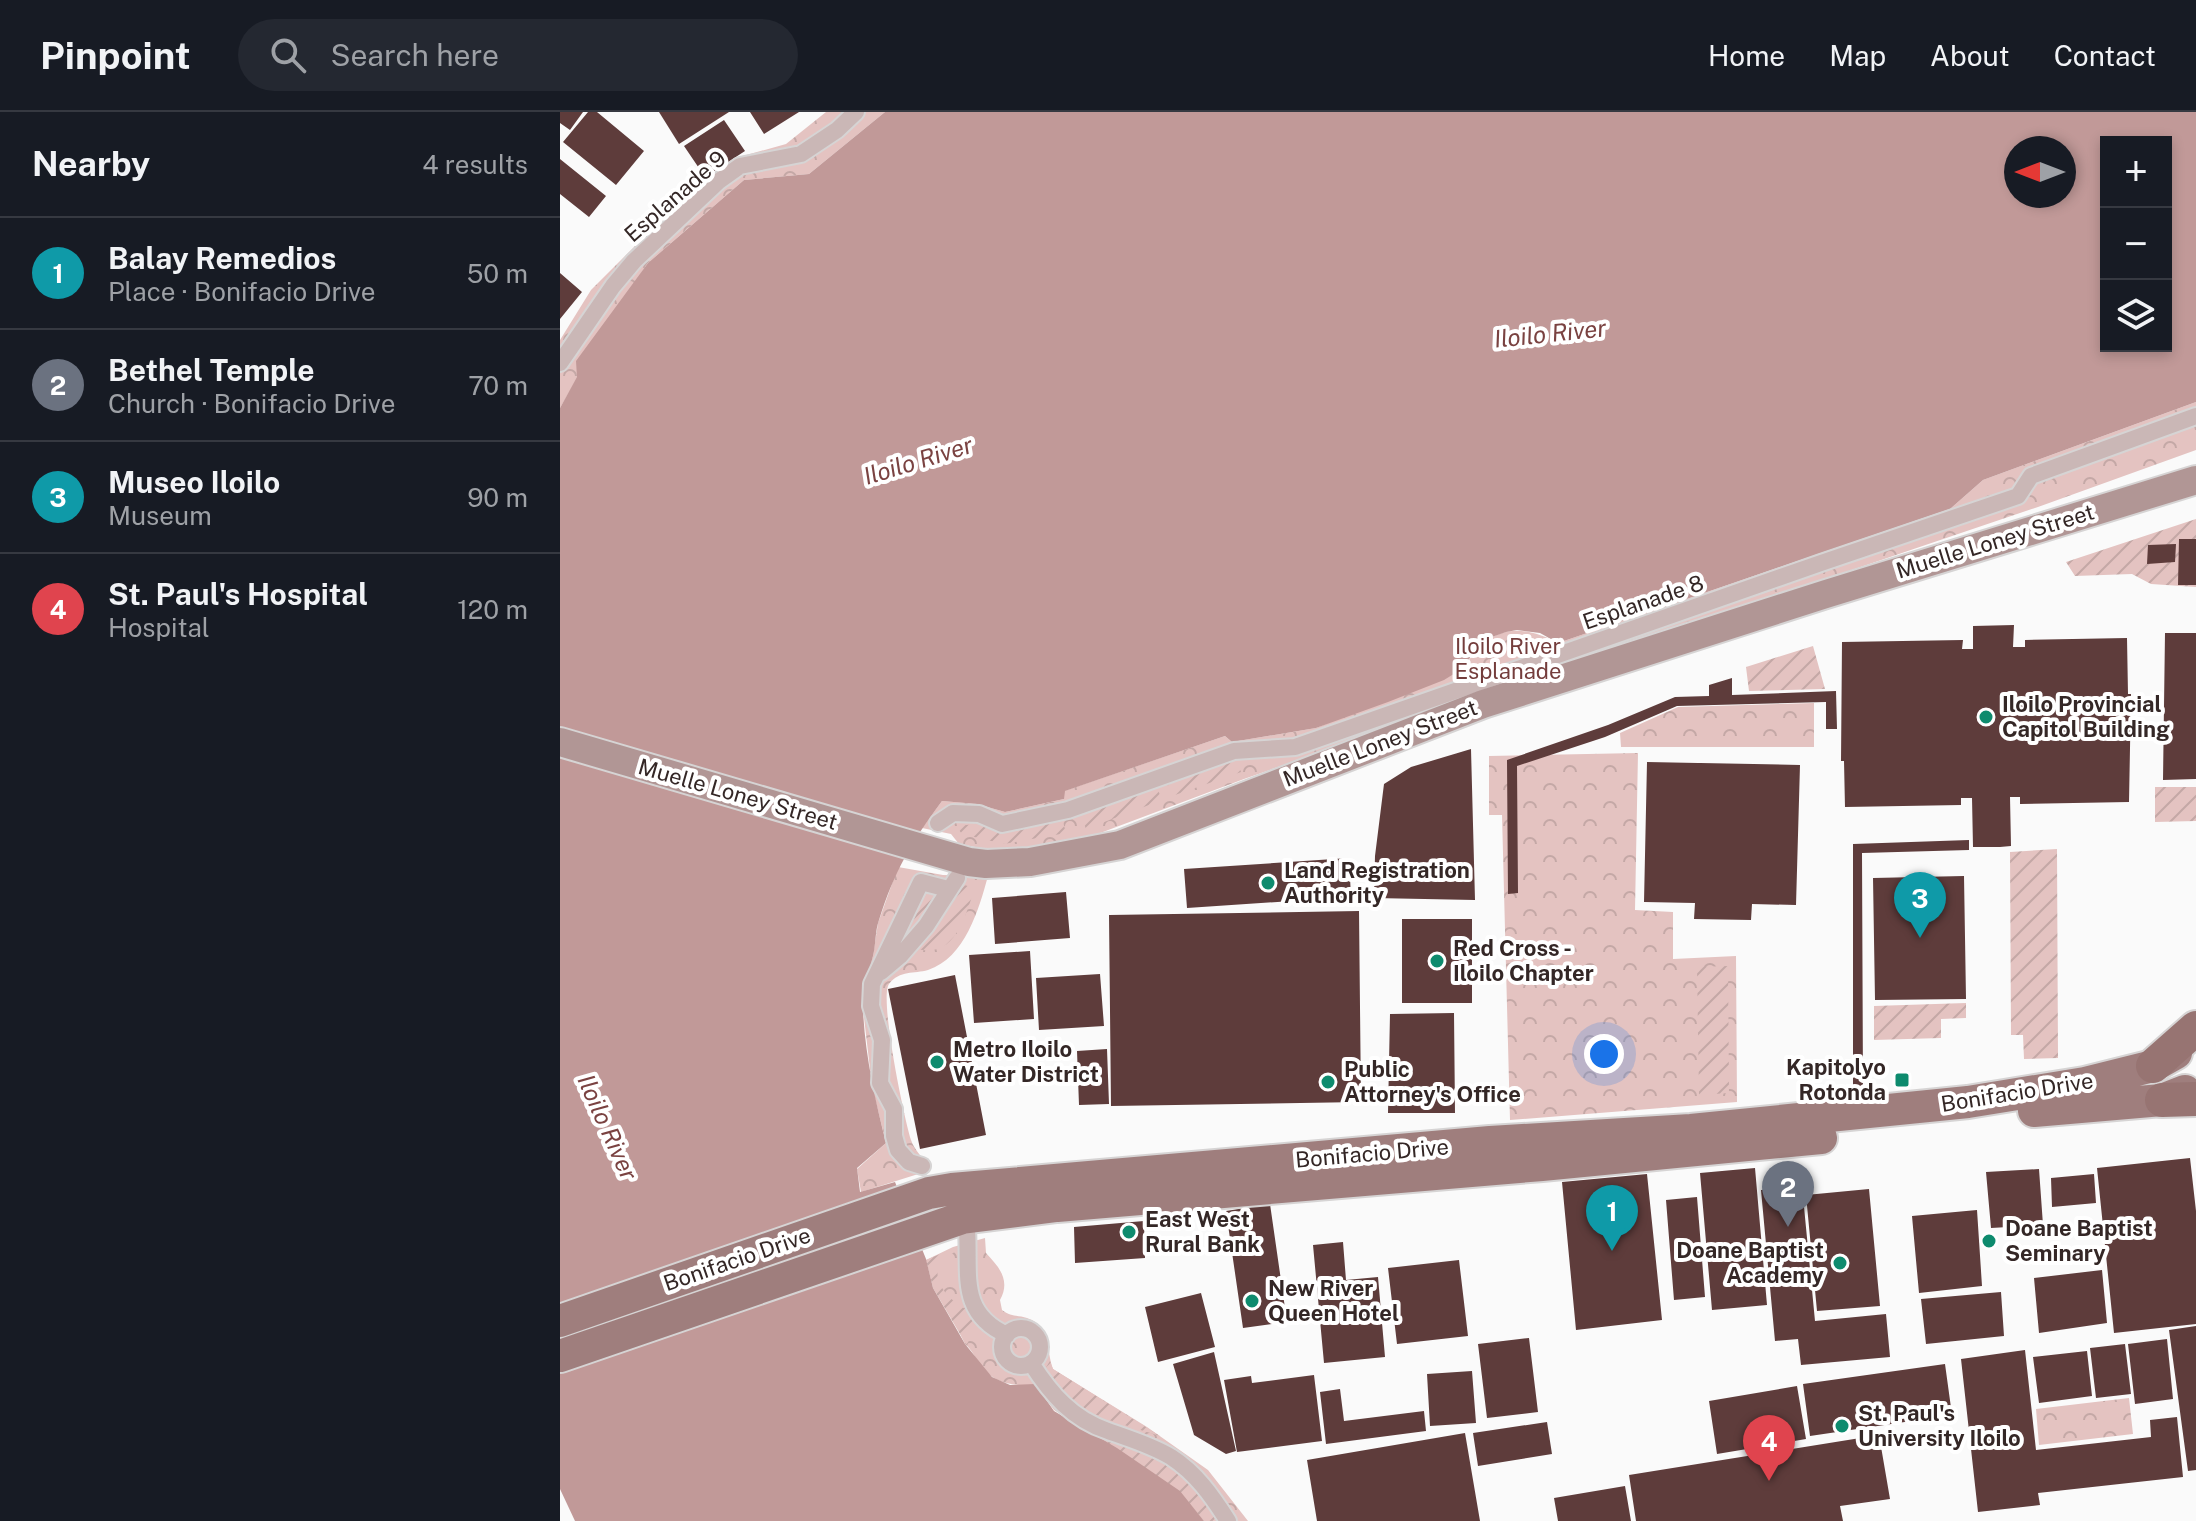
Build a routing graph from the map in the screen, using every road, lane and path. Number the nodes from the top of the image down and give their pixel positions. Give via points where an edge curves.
1 (856, 112) edge
2 (560, 363) edge
3 (2196, 416) edge
4 (2196, 480) edge
5 (560, 742) edge
6 (938, 823) dead end
7 (876, 975) junction
8 (2196, 1028) edge
9 (2196, 1042) edge
10 (2153, 1066) junction
11 (2196, 1088) edge
12 (2196, 1099) edge
13 (2162, 1100) junction
14 (926, 1179) junction
15 (954, 1228) junction
16 (560, 1321) edge
17 (1007, 1335) junction
18 (560, 1356) edge
19 (1031, 1363) junction
20 (1228, 1521) edge

1 - 2 street, Esplanade 9 via 801,154 740,166 719,181 613,286
3 - 6 street, Esplanade 8 via 2031,476 2018,496 1295,747 1234,751 1068,810 1002,824 979,814 953,813
4 - 5 main road, Muelle Loney Street via 1483,704 1120,845 1015,863 986,864 941,854
7 - 7 street via 921,882 953,884 926,926
7 - 14 street via 870,995 882,1040 880,1083 894,1109 898,1150
8 - 10 highway
9 - 10 main road, Bonifacio Drive
10 - 14 main road, Bonifacio Drive via 1968,1102 1691,1130
11 - 13 main road, Bonifacio Drive
12 - 13 highway
13 - 15 main road, Bonifacio Drive via 1774,1144 1057,1206 962,1218
14 - 16 main road, Bonifacio Drive
15 - 17 street via 976,1311 991,1328
15 - 18 main road, Bonifacio Drive
17 - 19 street via 1007,1359 1019,1366
17 - 19 street via 1022,1328 1037,1336 1040,1348
19 - 20 street via 1059,1402 1083,1420 1181,1464 1202,1483

